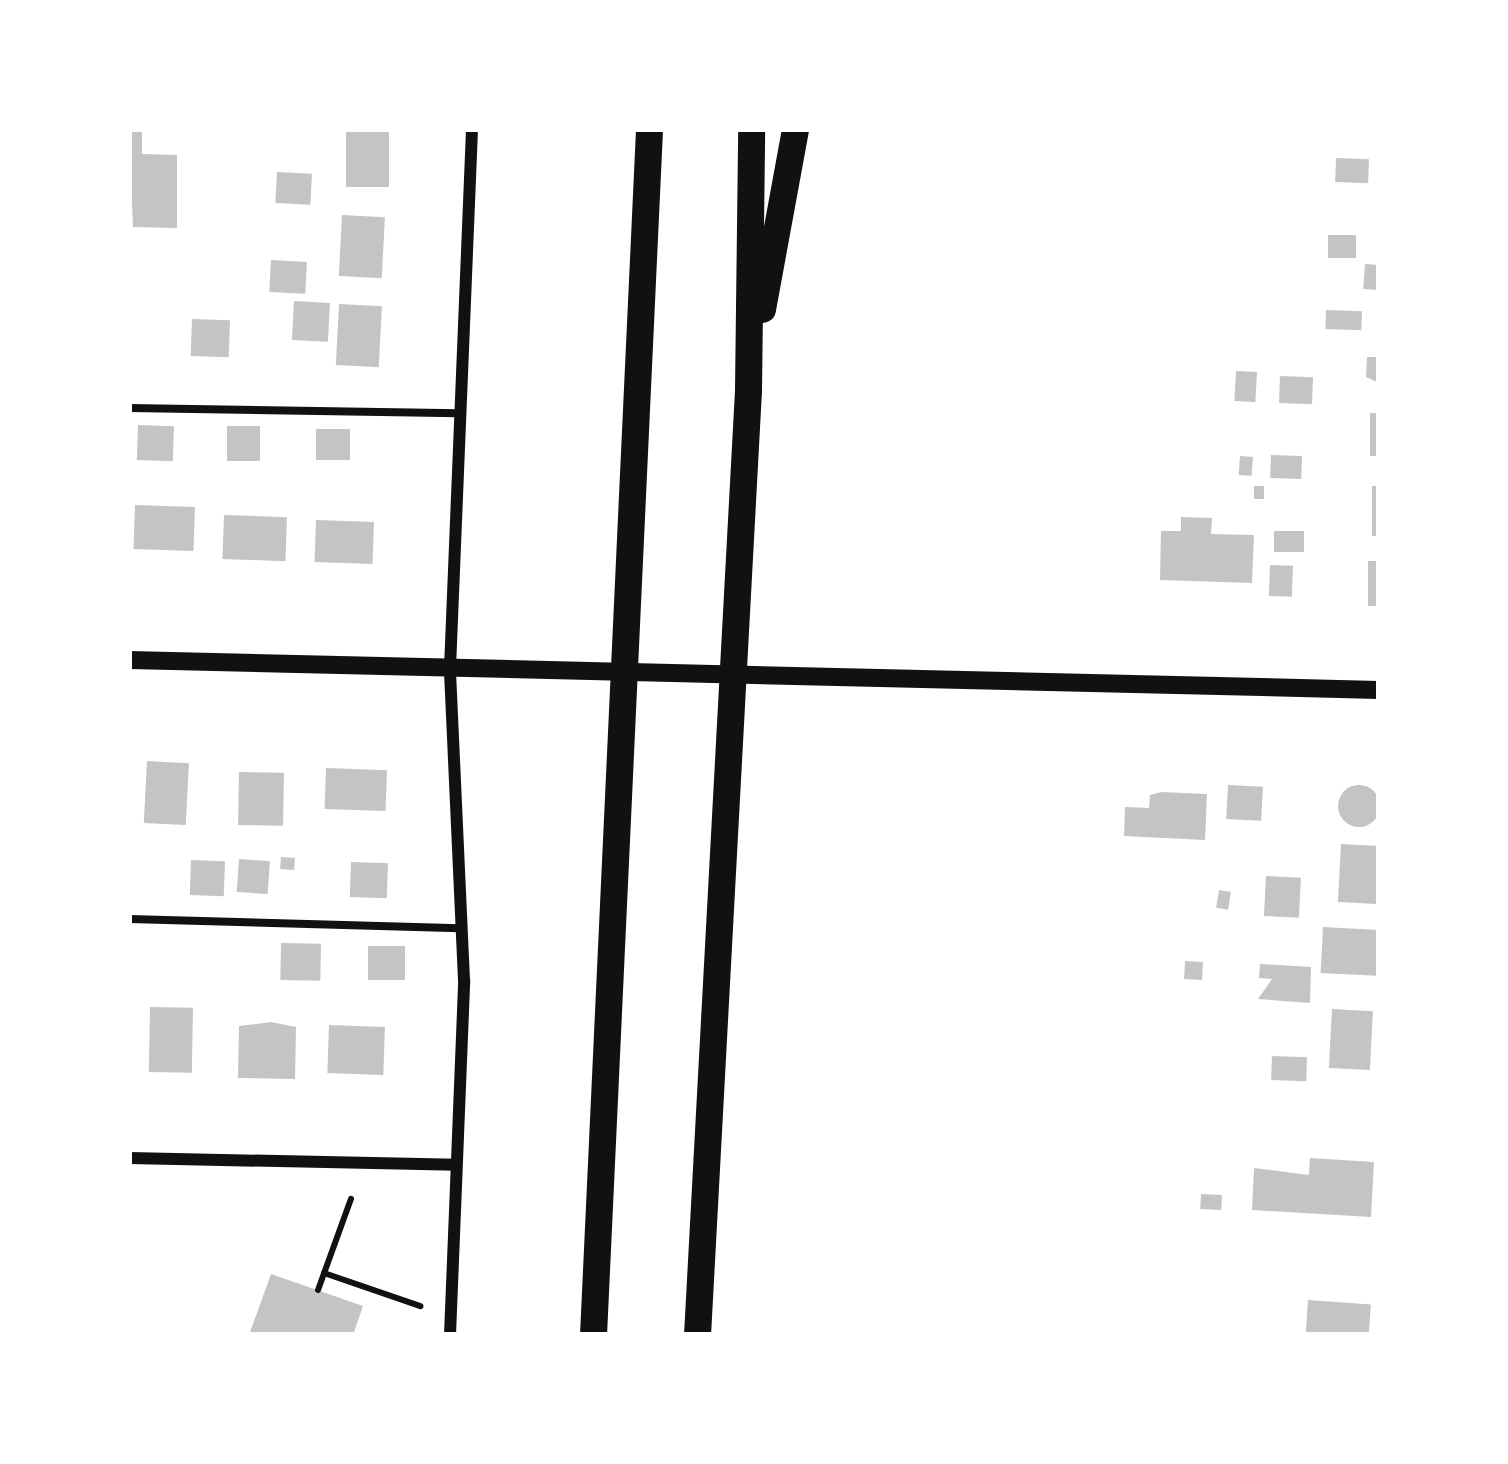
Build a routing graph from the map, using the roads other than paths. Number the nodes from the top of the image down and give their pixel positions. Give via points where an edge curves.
1 (472, 129) edge
2 (649, 129) edge
3 (752, 129) edge
4 (795, 129) edge
5 (748, 390) junction
6 (129, 408) edge
7 (461, 413) junction
8 (129, 660) edge
9 (450, 668) junction
10 (1379, 690) edge
11 (129, 920) edge
12 (462, 928) junction
13 (129, 1158) edge
14 (456, 1166) junction
15 (450, 1335) edge
16 (593, 1335) edge
17 (697, 1335) edge

1 - 7 street
2 - 16 highway
3 - 5 highway
4 - 5 highway
5 - 17 highway
6 - 7 lane
7 - 9 street
8 - 9 street
9 - 10 street
9 - 12 street
11 - 12 lane
12 - 14 street
13 - 14 street
14 - 15 street

